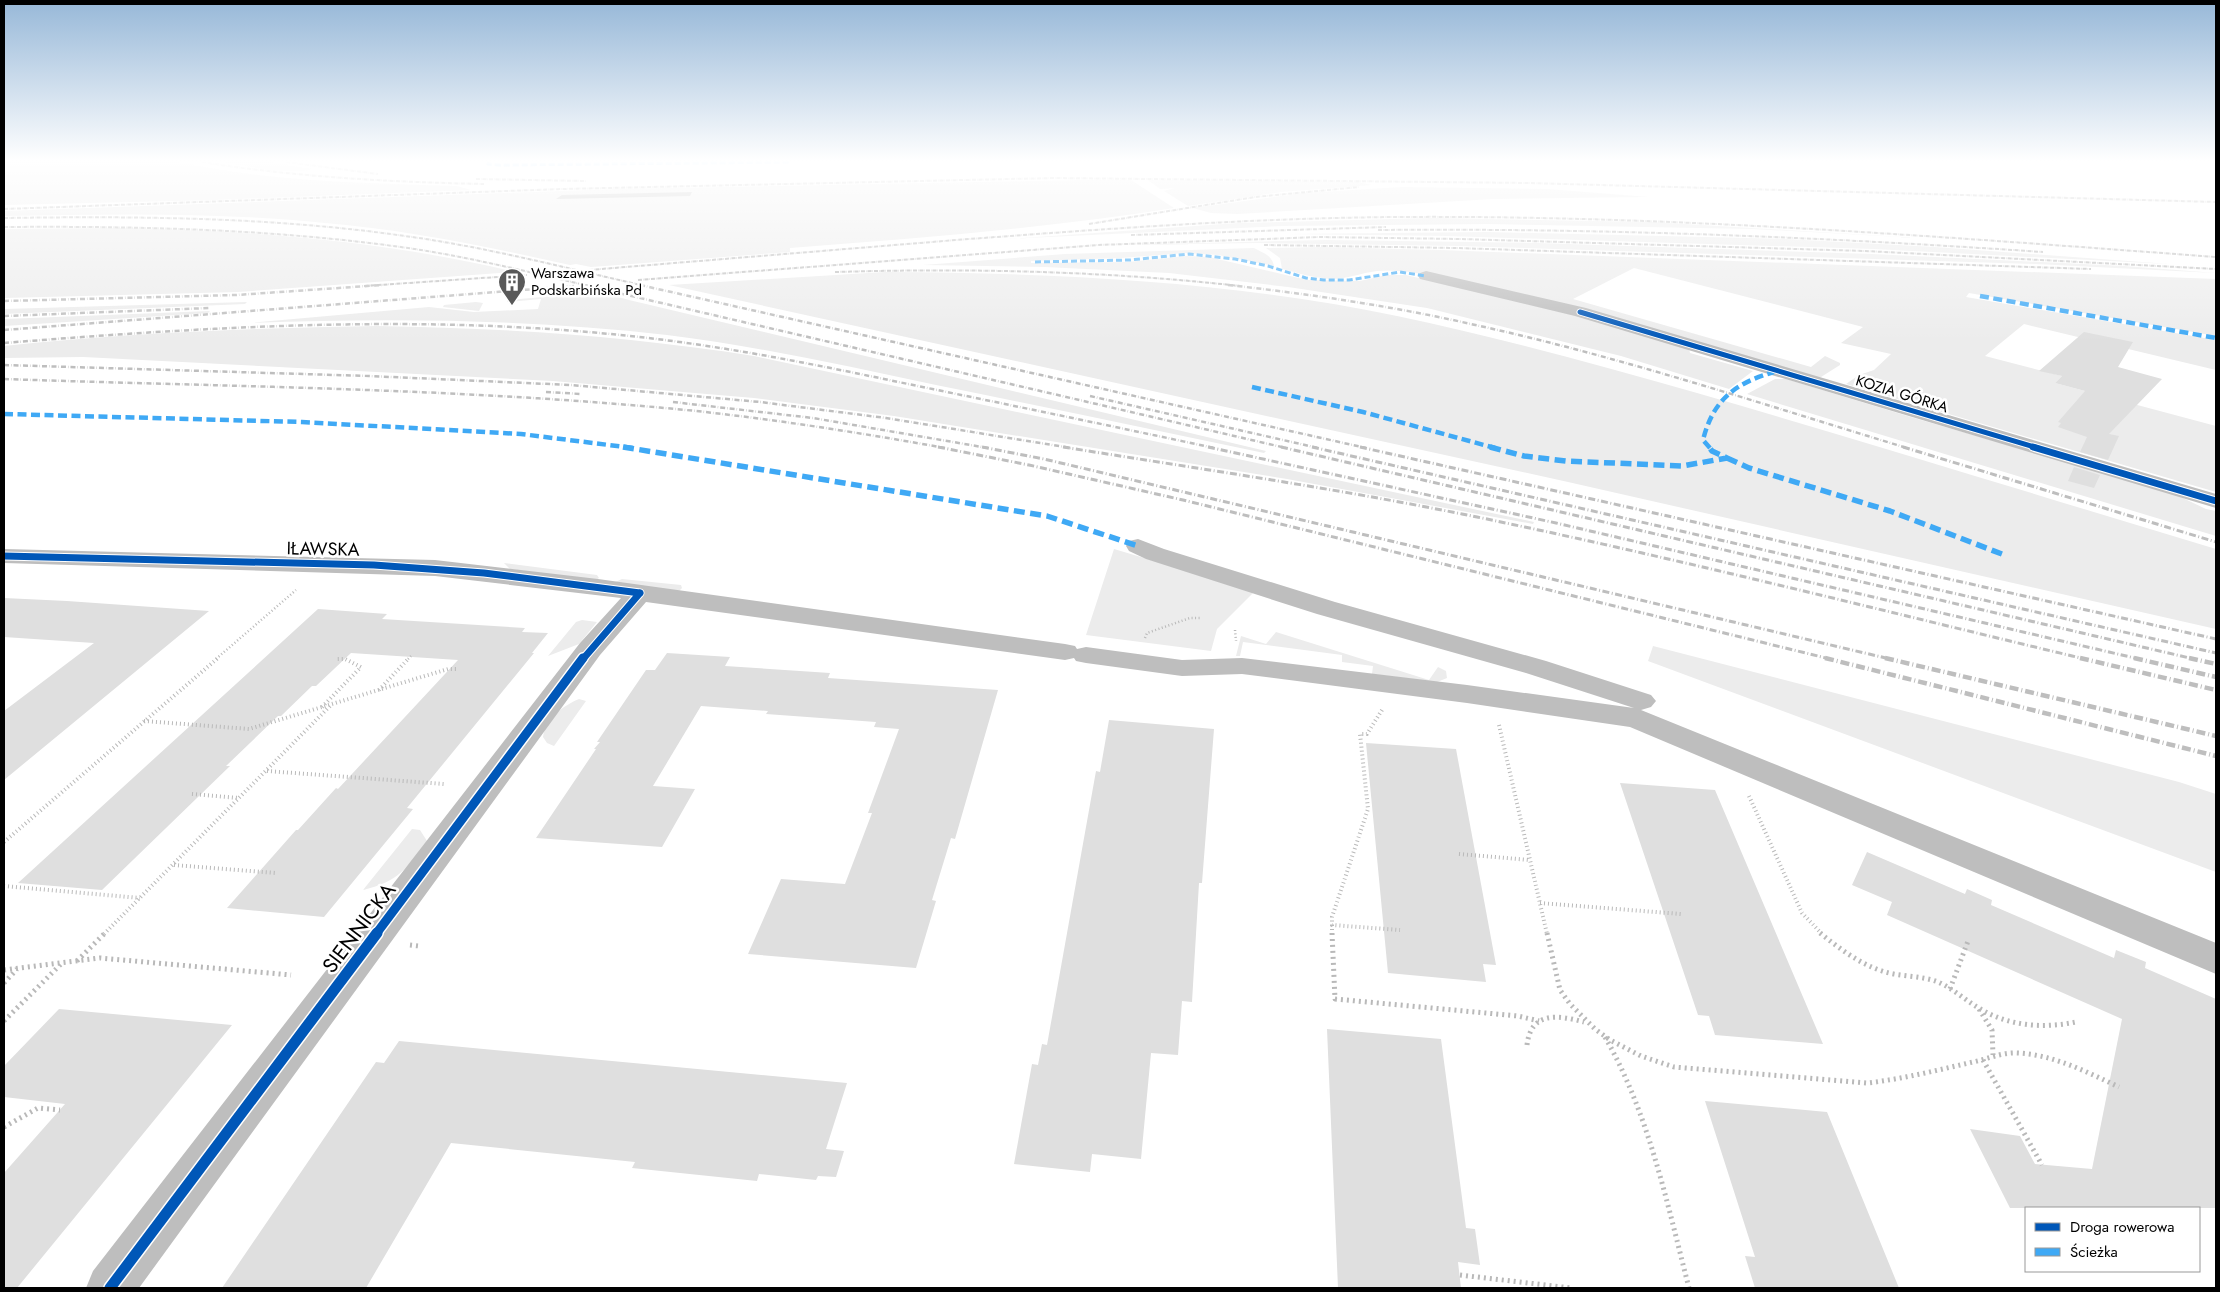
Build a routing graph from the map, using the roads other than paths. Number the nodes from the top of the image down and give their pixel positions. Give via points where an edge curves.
1 (1426, 276) dead end
2 (2216, 501) edge
3 (1138, 546) dead end
4 (4, 556) edge
5 (640, 593) junction
6 (1641, 701) dead end
7 (2216, 959) edge
8 (110, 1288) edge

1 - 2 street, KOZIA GÓRKA via 1580,312
3 - 6 street via 1326,608 1536,667
4 - 5 street, IŁAWSKA via 435,568
5 - 7 street, IŁAWSKA via 1182,668 1242,666 1636,718
5 - 8 street, SIENNICKA via 590,649

